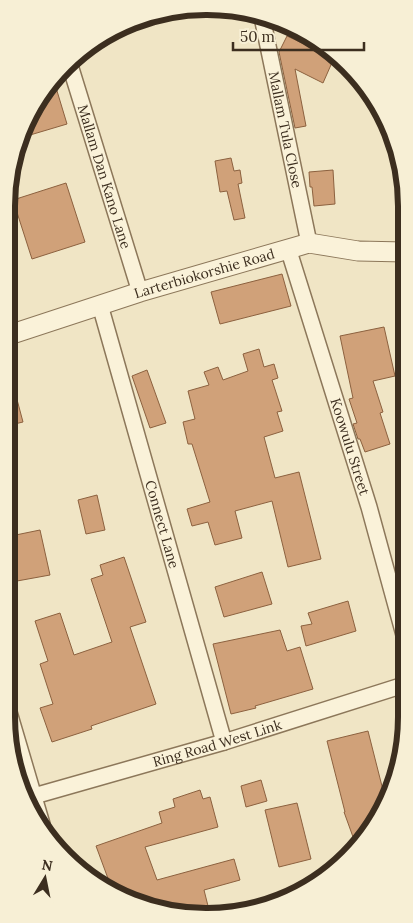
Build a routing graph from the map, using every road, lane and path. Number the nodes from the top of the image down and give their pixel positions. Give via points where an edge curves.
1 (263, 24) edge
2 (72, 70) edge
3 (309, 243) junction
4 (288, 248) junction
5 (398, 252) edge
6 (140, 292) junction
7 (100, 305) junction
8 (15, 333) edge
9 (398, 616) edge
10 (398, 687) edge
11 (224, 742) junction
12 (19, 751) edge
13 (26, 781) edge
14 (32, 795) edge

1 - 3 street, Mallam Tula Close
2 - 6 street, Mallam Dan Kano Lane
3 - 4 street, Larterbiokorshie Road
3 - 5 street, Larterbiokorshie Road
4 - 6 street, Larterbiokorshie Road
4 - 9 street, Koowulu Street via 369,507
6 - 7 street, Larterbiokorshie Road
7 - 8 street, Larterbiokorshie Road
7 - 11 street, Connect Lane
10 - 11 street, Ring Road West Link
11 - 14 street, Ring Road West Link
12 - 13 street

